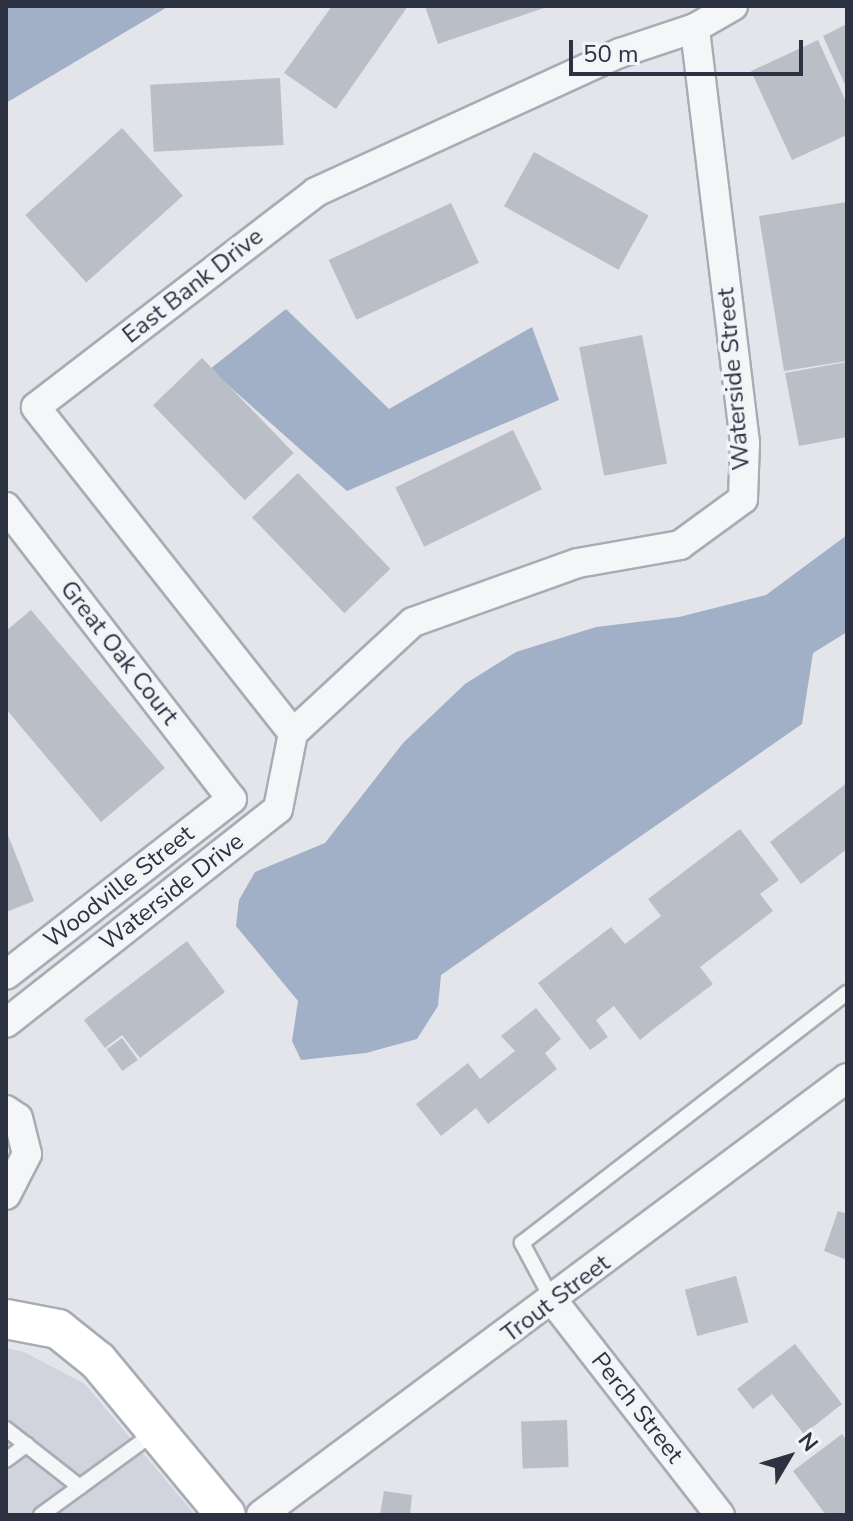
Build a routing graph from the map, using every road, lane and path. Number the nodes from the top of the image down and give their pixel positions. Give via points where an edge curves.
1 (733, 6) edge
2 (695, 28) junction
3 (6, 507) edge
4 (293, 733) junction
5 (232, 799) joint
6 (6, 975) edge
7 (847, 993) edge
8 (6, 1023) edge
9 (847, 1078) edge
10 (6, 1110) edge
11 (6, 1195) edge
12 (554, 1302) junction
13 (6, 1319) edge
14 (6, 1429) edge
15 (157, 1432) junction
16 (27, 1444) junction
17 (6, 1460) edge
18 (80, 1487) junction
19 (41, 1515) edge
20 (226, 1515) edge
21 (261, 1515) edge
22 (720, 1515) edge

1 - 2 street, East Bank Drive
2 - 4 street, Waterside Street via 745,443 743,499 680,545 578,563 413,622
2 - 4 street, East Bank Drive via 620,53 316,192 36,407
3 - 5 street, Great Oak Court
4 - 8 street, Waterside Drive via 278,809
5 - 6 street, Woodville Street
7 - 12 lane via 522,1243
9 - 12 street, Trout Street
10 - 11 street via 18,1118 27,1154
12 - 21 street, Trout Street
12 - 22 street, Perch Street
13 - 15 street via 58,1329 98,1361
14 - 16 lane
15 - 18 lane
15 - 20 street
16 - 17 lane
16 - 18 lane
18 - 19 lane

